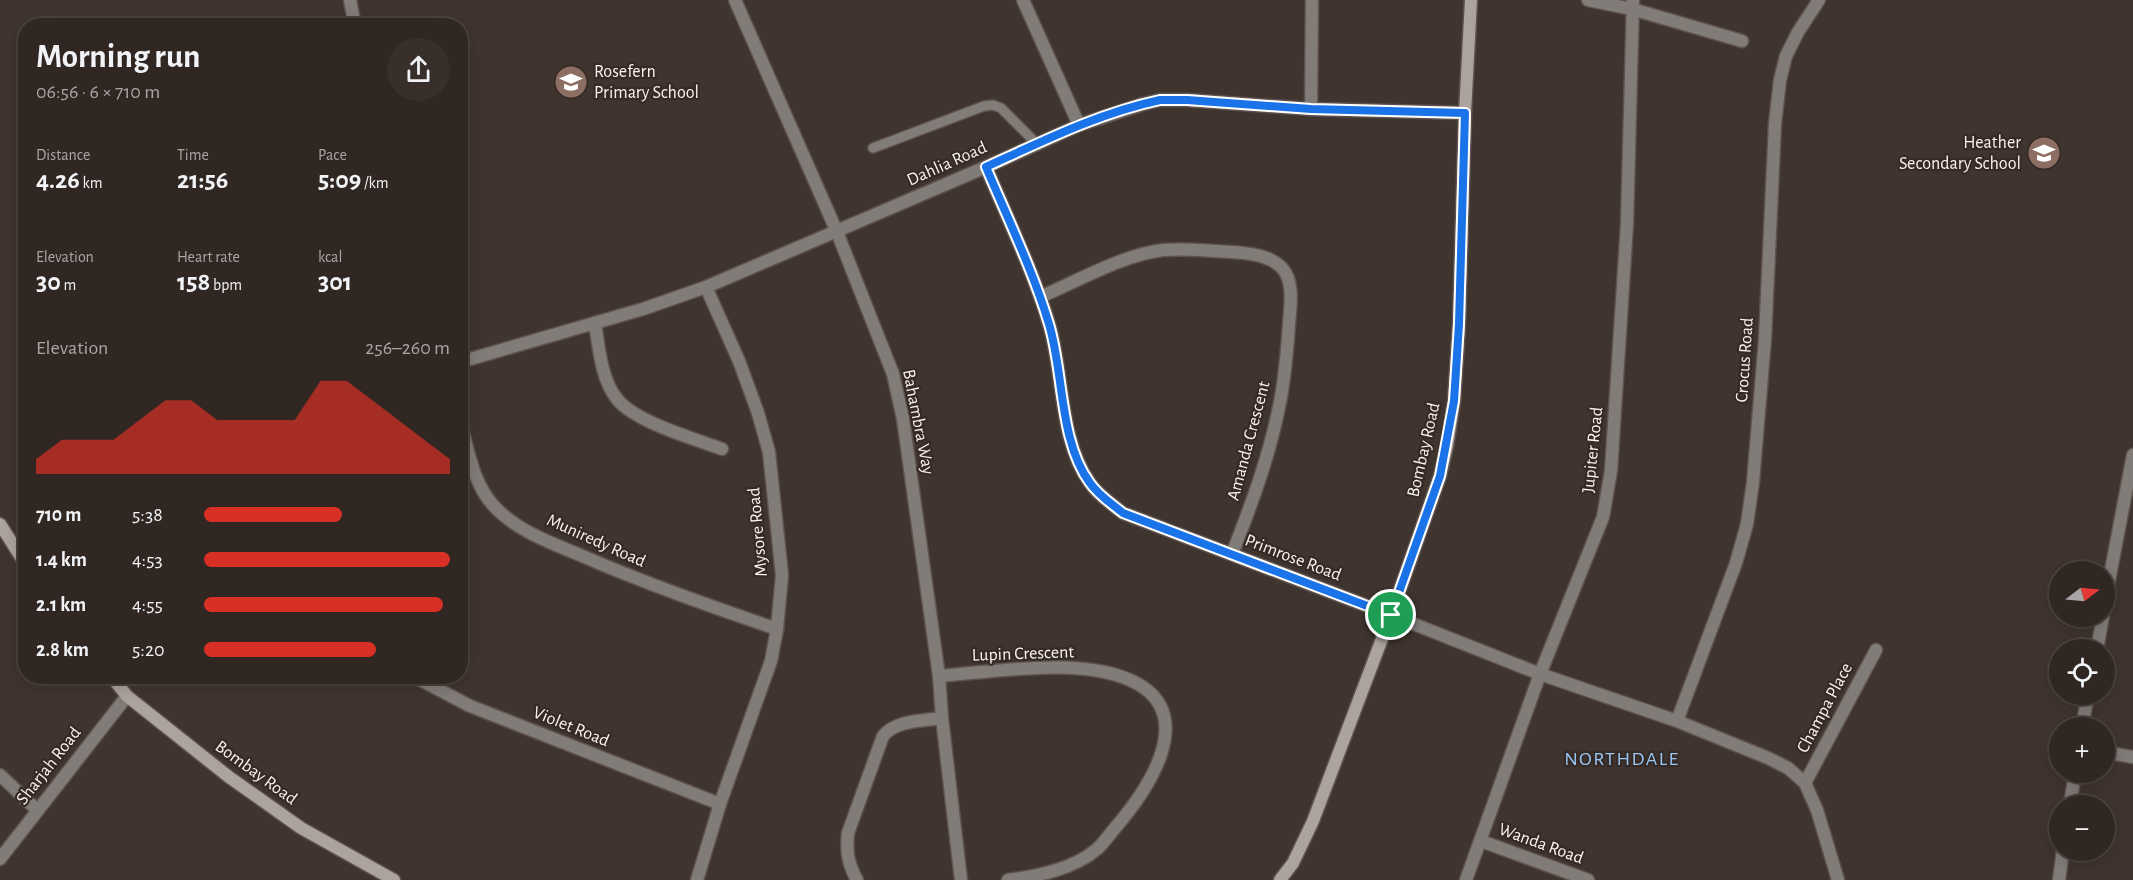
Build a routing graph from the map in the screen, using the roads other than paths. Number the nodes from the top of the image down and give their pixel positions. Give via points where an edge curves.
1 (350, 0) edge
2 (735, 0) edge
3 (1023, 0) edge
4 (1312, 0) edge
5 (1472, 0) edge
6 (1588, 0) edge
7 (1820, 0) edge
8 (1633, 4) edge
9 (353, 18) edge
10 (1742, 41) dead end
11 (1311, 109) junction
12 (1465, 113) junction
13 (1079, 125) junction
14 (1037, 144) junction
15 (873, 148) dead end
16 (986, 167) junction
17 (837, 232) junction
18 (706, 287) junction
19 (1040, 297) junction
20 (595, 323) junction
21 (468, 360) edge
22 (468, 449) edge
23 (722, 449) dead end
24 (2133, 455) edge
25 (0, 524) edge
26 (18, 552) edge
27 (1232, 554) junction
28 (2113, 561) edge
29 (1391, 615) junction
30 (777, 629) junction
31 (1876, 650) dead end
32 (1540, 674) junction
33 (939, 676) junction
34 (117, 684) edge
35 (428, 684) edge
36 (127, 696) junction
37 (942, 718) junction
38 (1677, 721) junction
39 (2115, 754) edge
40 (2133, 758) edge
41 (0, 775) edge
42 (1805, 783) junction
43 (720, 804) junction
44 (37, 810) junction
45 (1481, 841) junction
46 (0, 859) edge
47 (2062, 861) edge
48 (394, 880) edge
49 (697, 880) edge
50 (857, 880) edge
51 (961, 880) edge
52 (1008, 880) edge
53 (1280, 880) edge
54 (1466, 880) edge
55 (1588, 880) edge
56 (1838, 880) edge
57 (2059, 880) edge

1 - 9 street
2 - 17 street, Bahambra Way
3 - 13 street
4 - 11 street
5 - 12 street, Bombay Road
6 - 8 street
7 - 38 street, Crocus Road via 1786,56 1780,80 1765,339 1748,524
8 - 10 street
8 - 32 street, Jupiter Road via 1627,224 1611,471 1603,517
11 - 12 street, Dahlia Road
11 - 13 street, Dahlia Road via 1160,100
12 - 29 street, Bombay Road via 1454,401 1440,476
13 - 14 street, Dahlia Road
14 - 15 lane via 1001,108 993,105
14 - 16 street, Dahlia Road
16 - 17 street, Dahlia Road
16 - 19 street, Primrose Road
17 - 18 street, Dahlia Road
17 - 33 street, Bahambra Way via 893,374 903,419
18 - 20 street, Dahlia Road
18 - 30 street, Mysore Road via 739,361 769,452 782,575
19 - 27 street, Primrose Road via 1056,351 1068,428 1089,482 1123,513
19 - 27 street, Amanda Crescent via 1141,254 1163,250 1245,253 1263,257 1282,268 1291,300 1285,373 1265,463
20 - 21 street, Dahlia Road
20 - 23 street via 603,368 617,399 655,424
22 - 30 street, Muniredy Road via 483,491 513,523 636,579
24 - 28 street
25 - 26 street
27 - 29 street, Primrose Road
29 - 32 street, Primrose Road
29 - 53 street, Bombay Road via 1313,821 1293,863
30 - 43 street, Mysore Road via 771,660
31 - 42 street, Champa Place
32 - 38 street, Primrose Road
32 - 45 street, Jupiter Road
33 - 37 street, Bahambra Way
33 - 52 street, Lupin Crescent via 1056,667 1110,673 1148,690 1163,713 1165,740 1158,764 1144,790 1097,849 1074,864
34 - 36 street, Bombay Road
35 - 43 street, Violet Road via 470,706
36 - 44 street, Sharjah Road
36 - 48 street, Bombay Road via 301,828
37 - 50 street via 902,724 883,736 848,833 848,860
37 - 51 street, Bahambra Way
38 - 42 street, Primrose Road via 1768,758
39 - 40 street
41 - 44 street
42 - 56 street, Primrose Road
43 - 49 street, Mysore Road
44 - 46 street, Sharjah Road
45 - 54 street, Jupiter Road
45 - 55 street, Wanda Road
47 - 57 street

